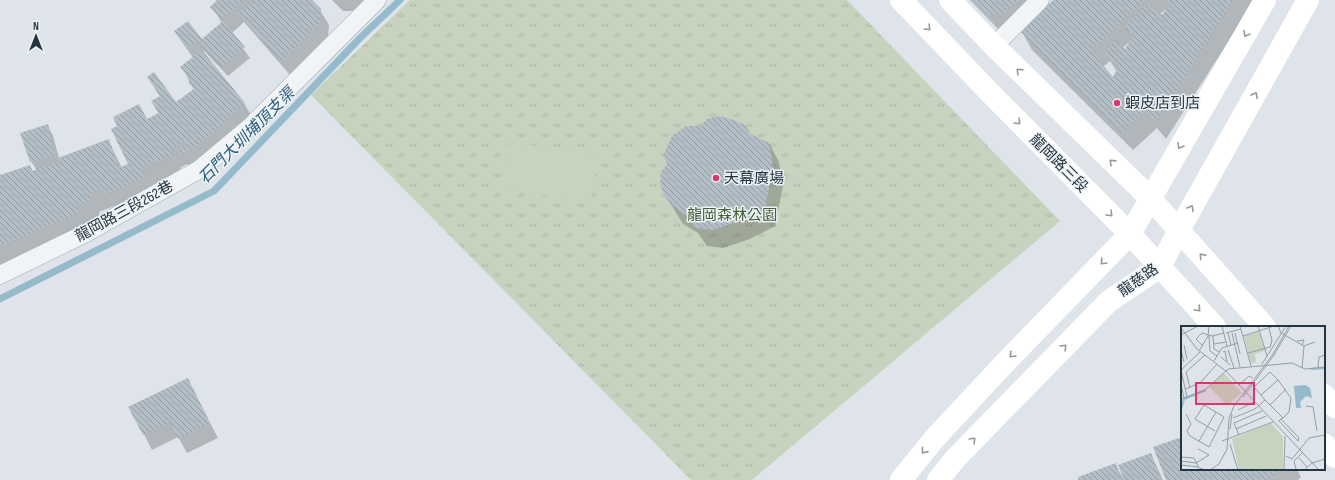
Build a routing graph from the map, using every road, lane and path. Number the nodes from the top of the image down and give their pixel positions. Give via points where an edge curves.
1 (377, 0) edge
2 (901, 0) edge
3 (950, 0) edge
4 (1040, 0) edge
5 (1266, 0) edge
6 (1308, 0) edge
7 (994, 46) junction
8 (1150, 198) junction
9 (1179, 230) junction
10 (1130, 234) junction
11 (1160, 267) junction
12 (0, 275) edge
13 (1215, 326) edge
14 (1264, 326) edge
15 (1325, 396) edge
16 (1335, 407) edge
17 (1325, 445) edge
18 (1335, 457) edge
19 (901, 480) edge
20 (938, 480) edge

1 - 12 street, 龍岡路三段262巷 via 249,128 200,169 86,233
2 -> 10 street, 龍岡路三段
3 - 7 street
4 - 7 street
5 -> 8 street
9 -> 6 street, 龍慈路
8 -> 7 street
8 - 9 street
8 - 10 street
9 - 11 street, 龍慈路
14 -> 9 street
10 - 11 street, 龍岡路三段
10 -> 19 street via 991,377 934,439
11 -> 13 street, 龍岡路三段
20 -> 11 street, 龍慈路 via 955,459 1109,301
15 - 16 street
17 - 18 street

